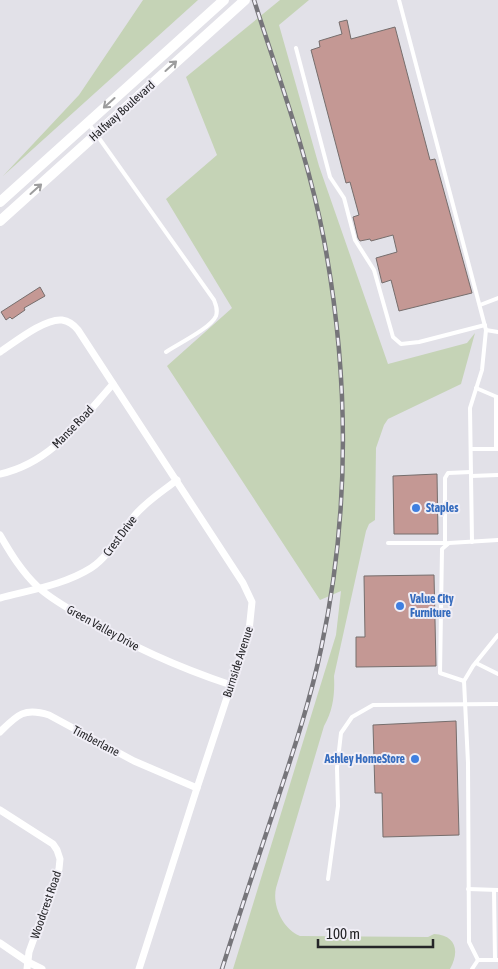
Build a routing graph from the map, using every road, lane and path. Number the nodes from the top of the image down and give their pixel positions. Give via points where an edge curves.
1 (224, 0) edge
2 (244, 0) edge
3 (399, 0) edge
4 (296, 48) dead end
5 (88, 122) junction
6 (96, 134) junction
7 (0, 202) edge
8 (0, 221) edge
9 (498, 298) edge
10 (480, 305) junction
11 (485, 324) junction
12 (486, 330) junction
13 (498, 332) edge
14 (0, 352) edge
15 (166, 352) dead end
16 (113, 384) junction
17 (476, 388) junction
18 (497, 397) edge
19 (497, 449) edge
20 (471, 450) junction
21 (0, 474) edge
22 (471, 474) junction
23 (498, 476) edge
24 (177, 480) junction
25 (0, 535) edge
26 (498, 540) edge
27 (472, 542) junction
28 (388, 543) dead end
29 (447, 543) junction
30 (39, 588) junction
31 (0, 598) edge
32 (498, 634) edge
33 (476, 663) junction
34 (498, 674) edge
35 (464, 681) junction
36 (231, 685) junction
37 (466, 704) junction
38 (498, 704) edge
39 (0, 732) edge
40 (197, 788) junction
41 (0, 810) edge
42 (328, 879) dead end
43 (468, 889) junction
44 (496, 890) edge
45 (496, 934) edge
46 (0, 943) edge
47 (478, 960) junction
48 (497, 960) edge
49 (27, 966) edge
50 (42, 969) edge
51 (139, 969) edge
52 (472, 969) edge

1 -> 5 main road, Halfway Boulevard
6 -> 2 main road, Halfway Boulevard
3 - 10 lane
4 - 11 lane via 330,177 344,198 355,240 374,270 393,337 401,344 419,342
5 - 6 lane
5 - 7 main road, Halfway Boulevard
8 -> 6 main road, Halfway Boulevard
6 - 15 lane via 217,307 211,323
9 - 10 lane
10 - 11 lane
11 - 12 lane
12 - 13 lane
12 - 17 lane via 482,370
14 - 16 street, Burnside Avenue via 43,325 63,320 78,330
16 - 21 street, Manse Road via 74,429 47,453
16 - 24 street, Burnside Avenue
17 - 18 lane
17 - 20 lane via 470,408
18 - 19 lane
19 - 20 lane
20 - 22 lane
22 - 23 lane
22 - 27 lane
22 - 29 lane via 448,473 445,478
24 - 30 street, Crest Drive via 136,514 108,553 92,567 62,582
24 - 36 street, Burnside Avenue via 252,602 249,631
25 - 30 street, Green Valley Drive via 20,568
26 - 27 lane
27 - 29 lane
28 - 29 lane
29 - 35 lane via 441,555 440,672
30 - 31 street, Crest Drive
30 - 36 street, Green Valley Drive via 62,605 134,646
32 - 33 lane
33 - 34 lane
33 - 35 lane
35 - 37 lane
36 - 40 street, Burnside Avenue
37 - 38 lane
37 - 42 lane via 373,705 352,717 341,733 337,768 338,806
37 - 43 lane
39 - 40 street, Timberlane via 21,714 37,711 134,761
40 - 51 street, Burnside Avenue
41 - 49 street, Woodcrest Road via 53,844 60,858 56,883 29,952
43 - 44 lane
43 - 47 lane via 469,942
44 - 45 lane
45 - 48 lane
46 - 49 street
47 - 48 lane
47 - 52 lane
49 - 50 street

